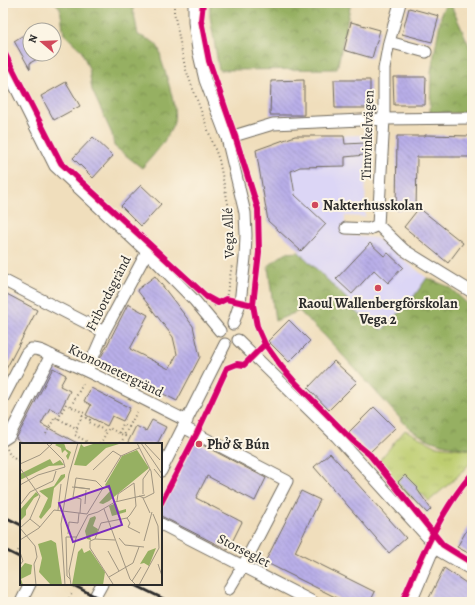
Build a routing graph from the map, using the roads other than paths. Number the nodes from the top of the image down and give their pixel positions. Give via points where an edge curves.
1 (194, 3) edge
2 (400, 3) edge
3 (389, 42) junction
4 (426, 52) dead end
5 (3, 70) edge
6 (472, 118) edge
7 (384, 119) junction
8 (227, 138) junction
9 (378, 225) junction
10 (346, 228) dead end
11 (147, 252) junction
12 (3, 280) edge
13 (472, 292) edge
14 (233, 324) junction
15 (220, 331) junction
16 (104, 332) junction
17 (238, 340) junction
18 (225, 344) junction
19 (52, 356) junction
20 (87, 370) junction
21 (3, 398) edge
22 (185, 424) junction
23 (4, 446) edge
24 (162, 469) edge
25 (162, 525) edge
26 (435, 545) junction
27 (243, 566) junction
28 (472, 570) edge
29 (30, 585) edge
30 (101, 585) edge
31 (229, 589) dead end
32 (21, 602) edge
33 (92, 602) edge
34 (313, 602) edge
35 (411, 602) edge

1 - 8 street, Vega Allé via 198,50 205,80
2 - 3 street, Timvinkelvägen
3 - 4 street
3 - 7 street, Timvinkelvägen via 384,69
5 - 11 street via 8,72 55,166
6 - 7 street
7 - 8 street via 273,124
7 - 9 street, Timvinkelvägen
8 - 14 street, Vega Allé via 245,213 246,236 240,303
9 - 10 street via 369,229
9 - 13 street via 404,250
11 - 15 street
11 - 16 street, Fribordsgränd
12 - 16 street, Kronometergränd
14 - 15 street via 226,325
14 - 17 street via 238,329
15 - 18 street via 220,339
16 - 20 street, Fribordsgränd
17 - 18 street via 233,345
17 - 26 street via 336,436
18 - 22 street
19 - 20 street, Kronometergränd
19 - 21 street, Kronometergränd via 38,348 31,349
19 - 23 street
20 - 22 street, Kronometergränd
22 - 24 street
22 - 27 street, Kronometergränd via 288,481
25 - 27 street, Storseglet
26 - 28 street via 441,552
26 - 35 street
27 - 31 street
27 - 34 street, Storseglet
29 - 32 street
30 - 33 street

